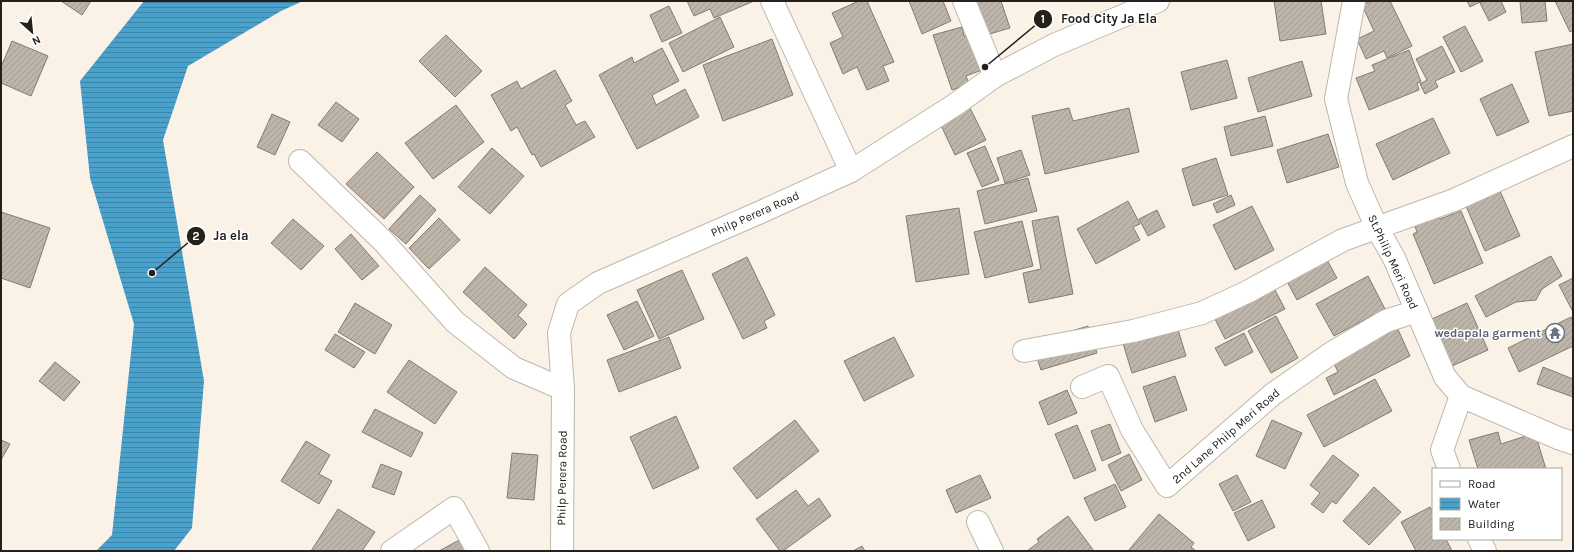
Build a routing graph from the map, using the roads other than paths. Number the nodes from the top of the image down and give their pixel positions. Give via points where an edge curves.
1 (772, 1) edge
2 (964, 1) edge
3 (1158, 1) edge
4 (1354, 1) edge
5 (995, 76) junction
6 (1573, 146) edge
7 (300, 161) dead end
8 (851, 171) junction
9 (1377, 228) junction
10 (1417, 311) junction
11 (1024, 351) dead end
12 (1082, 388) dead end
13 (563, 389) junction
14 (1461, 396) junction
15 (1573, 442) edge
16 (1449, 468) edge
17 (978, 522) dead end
18 (1480, 540) edge
19 (392, 551) edge
20 (478, 551) edge
21 (562, 551) edge
22 (992, 551) edge
23 (1485, 551) edge

1 - 8 street
2 - 5 street
3 - 5 street, Philp Perera Road via 1054,45
4 - 9 street, St.Philip Meri Road via 1336,100 1357,183
5 - 8 street, Philp Perera Road
6 - 9 street via 1454,200
7 - 13 street via 383,241 455,322 514,368
8 - 13 street, Philp Perera Road via 598,283 568,304 559,333
9 - 10 street, St.Philip Meri Road via 1394,258
9 - 11 street via 1343,240 1247,292 1202,313 1133,331
10 - 12 street, 2nd Lane Philp Meri Road via 1386,321 1324,358 1273,394 1167,486 1132,430 1108,376
10 - 14 street, St.Philip Meri Road via 1445,377
13 - 21 street, Philp Perera Road
14 - 15 street, St.Philip Meri Road
14 - 16 street via 1442,450
17 - 22 street
18 - 23 street
19 - 20 street via 454,508

